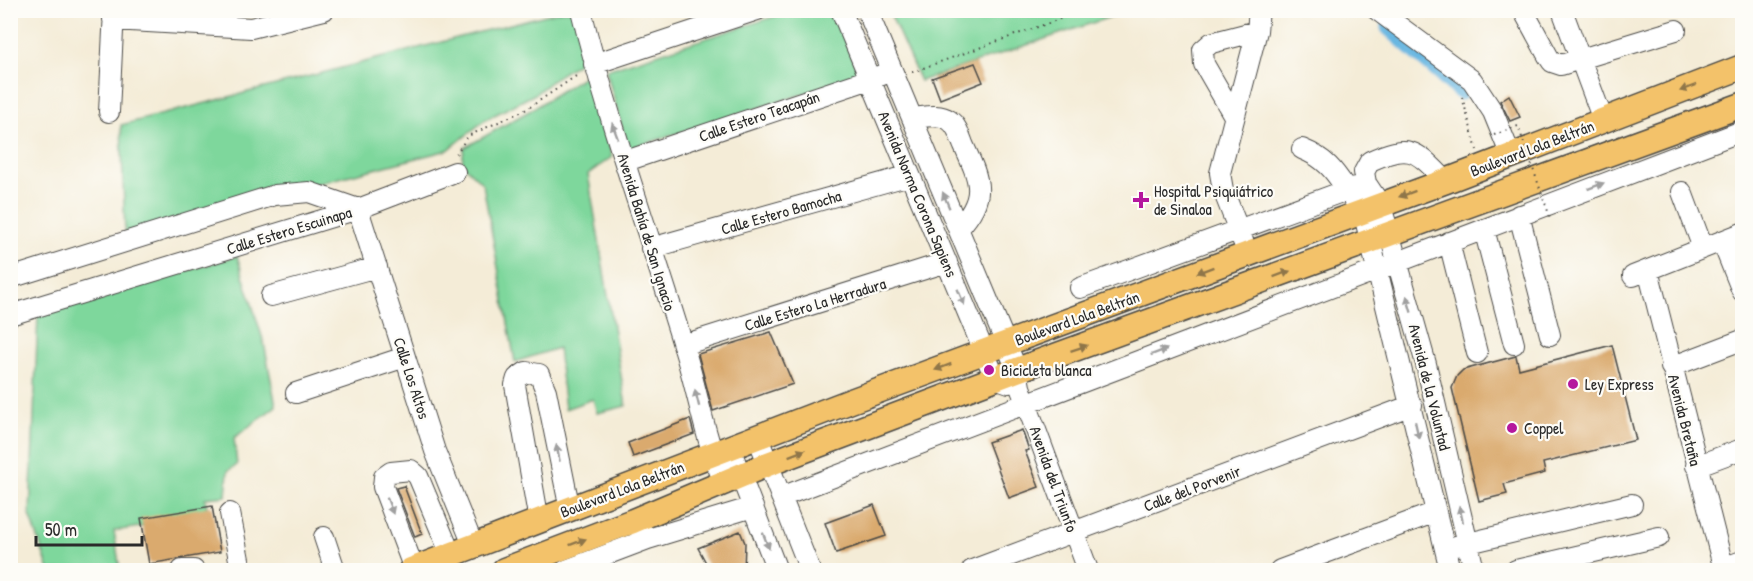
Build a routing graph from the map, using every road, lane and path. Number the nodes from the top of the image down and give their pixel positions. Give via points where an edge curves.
1 (324, 10) edge
2 (581, 10) edge
3 (757, 10) edge
4 (841, 10) edge
5 (867, 10) edge
6 (1084, 10) edge
7 (1259, 10) edge
8 (1377, 10) edge
9 (1523, 10) edge
10 (1562, 10) edge
11 (114, 15) edge
12 (1676, 30) dead end
13 (1257, 31) junction
14 (1581, 61) junction
15 (594, 64) junction
16 (1743, 67) edge
17 (894, 75) junction
18 (870, 79) junction
19 (1461, 93) dead end
20 (109, 112) dead end
21 (1736, 114) edge
22 (1234, 116) junction
23 (912, 118) junction
24 (1603, 120) junction
25 (1743, 131) edge
26 (1494, 135) dead end
27 (1302, 149) dead end
28 (1510, 156) junction
29 (626, 161) junction
30 (1576, 166) junction
31 (1482, 167) junction
32 (455, 172) joint
33 (910, 175) junction
34 (1446, 181) junction
35 (1366, 183) junction
36 (1344, 191) junction
37 (1682, 192) dead end
38 (1566, 198) junction
39 (1372, 207) junction
40 (358, 209) junction
41 (1519, 215) junction
42 (1550, 217) dead end
43 (1245, 228) junction
44 (958, 229) junction
45 (1484, 229) junction
46 (1743, 233) edge
47 (1380, 238) junction
48 (1722, 241) junction
49 (1449, 242) junction
50 (651, 248) junction
51 (1704, 248) junction
52 (1254, 251) junction
53 (947, 262) junction
54 (1388, 265) junction
55 (376, 267) junction
56 (10, 278) edge
57 (1080, 288) dead end
58 (1743, 291) edge
59 (271, 296) dead end
60 (10, 315) edge
61 (1550, 335) dead end
62 (1743, 340) edge
63 (1514, 344) dead end
64 (683, 345) junction
65 (995, 347) junction
66 (1478, 353) dead end
67 (405, 357) junction
68 (1426, 364) junction
69 (1671, 367) junction
70 (1403, 369) junction
71 (1014, 384) junction
72 (296, 393) dead end
73 (1412, 405) junction
74 (758, 438) junction
75 (1743, 449) edge
76 (720, 451) junction
77 (768, 464) junction
78 (1696, 466) junction
79 (733, 480) junction
80 (781, 497) junction
81 (1632, 504) dead end
82 (753, 507) junction
83 (570, 510) junction
84 (1436, 512) junction
85 (231, 513) dead end
86 (539, 521) junction
87 (641, 530) junction
88 (1074, 533) junction
89 (324, 537) dead end
90 (1659, 537) dead end
91 (1468, 543) junction
92 (473, 545) junction
93 (1445, 549) junction
94 (451, 555) junction
95 (1743, 561) edge
96 (808, 565) edge
97 (1724, 569) edge
98 (182, 570) edge
99 (194, 570) edge
100 (241, 570) edge
101 (336, 570) edge
102 (413, 570) edge
103 (509, 570) edge
104 (566, 570) edge
105 (777, 570) edge
106 (972, 570) edge
107 (1088, 570) edge
108 (1280, 570) edge
109 (1450, 570) edge
110 (1474, 570) edge
111 (1516, 570) edge

1 - 11 street via 251,28
2 - 15 street, Avenida Bahía de San Ignacio
3 - 15 street
4 - 18 street, Avenida Norma Corona Sapiens
5 - 17 street, Avenida Norma Corona Sapiens
6 - 17 path
7 - 13 street
8 - 28 street via 1472,80 1493,112
9 - 14 street via 1552,62 1568,65
10 - 14 street
11 - 20 street
12 - 14 street
13 - 22 street
13 - 22 street via 1211,43 1203,50 1204,64
14 - 24 street
29 -> 15 street, Avenida Bahía de San Ignacio
15 - 32 path via 527,109 468,136 456,151
16 -> 24 main road, Boulevard Lola Beltrán
17 - 18 street, Calle Estero Teacapán
17 - 23 street, Avenida Norma Corona Sapiens
18 - 29 street, Calle Estero Teacapán
18 - 33 street, Avenida Norma Corona Sapiens
19 - 31 path
21 - 30 main road, Boulevard Lola Beltrán
22 - 43 street via 1220,165 1220,181
44 -> 23 street, Avenida Norma Corona Sapiens
23 - 44 street via 932,116 954,124 979,180 976,206
24 - 28 main road, Boulevard Lola Beltrán
38 -> 25 street
26 - 42 path, bridge via 1518,126
27 - 36 street via 1325,160
28 - 31 main road, Boulevard Lola Beltrán
29 - 50 street, Avenida Bahía de San Ignacio
30 - 38 street
30 - 47 main road, Boulevard Lola Beltrán
31 - 34 main road, Boulevard Lola Beltrán
32 - 40 street
33 - 50 street, Calle Estero Bamocha
33 - 53 street, Avenida Norma Corona Sapiens
34 - 35 street via 1419,154 1403,149 1370,161 1364,172
34 -> 39 main road, Boulevard Lola Beltrán
35 - 36 street
35 - 39 street
36 - 39 street
36 - 43 street
37 - 51 street
38 - 41 street
39 - 47 street, Avenida de la Voluntad
39 - 52 main road, Boulevard Lola Beltrán
40 - 55 street, Calle Los Altos
40 - 56 street, Calle Estero Escuinapa via 309,192 275,195
40 - 60 street, Calle Estero Escuinapa
41 - 45 street
41 - 61 street
43 - 52 street
43 - 57 street
44 - 65 street, Avenida Norma Corona Sapiens
45 - 49 street
45 - 63 street
46 - 48 street
47 - 54 street, Avenida de la Voluntad
71 -> 47 main road, Boulevard Lola Beltrán
48 - 51 street
48 - 58 street
49 - 54 street
49 - 66 street
50 - 64 street, Avenida Bahía de San Ignacio
51 - 69 street, Avenida Bretaña via 1640,273
52 -> 65 main road, Boulevard Lola Beltrán
53 - 64 street, Calle Estero La Herradura
53 -> 65 street, Avenida Norma Corona Sapiens
68 -> 54 street, Avenida de la Voluntad
54 - 70 street, Avenida de la Voluntad
71 -> 54 street
55 - 59 street
55 - 67 street, Calle Los Altos
62 - 69 street
76 -> 64 street, Avenida Bahía de San Ignacio
65 - 71 street, Avenida Norma Corona Sapiens
65 -> 74 main road, Boulevard Lola Beltrán
67 - 72 street
67 - 92 street, Calle Los Altos via 435,451
68 - 70 street
91 -> 68 street, Avenida de la Voluntad
69 - 78 street, Avenida Bretaña
70 - 73 street, Avenida de la Voluntad
77 -> 71 main road, Boulevard Lola Beltrán
71 - 80 street
71 - 88 street, Avenida del Triunfo
73 -> 84 street, Avenida de la Voluntad
73 - 88 street, Calle del Porvenir
74 - 76 main road, Boulevard Lola Beltrán
74 - 77 street
75 - 78 street
76 - 79 street, Avenida Bahía de San Ignacio
76 - 83 main road, Boulevard Lola Beltrán
77 - 79 main road, Boulevard Lola Beltrán
77 - 80 street
78 - 97 street, Avenida Bretaña
79 - 82 street, Avenida Bahía de San Ignacio
79 - 87 main road, Boulevard Lola Beltrán
80 - 96 street
81 - 91 street
82 - 87 street
82 -> 105 street, Avenida Bahía de San Ignacio
83 - 86 main road, Boulevard Lola Beltrán
83 -> 86 street via 546,391 539,374 526,372 515,385
84 - 93 street, Avenida de la Voluntad
84 - 108 street
85 - 100 street
86 - 92 main road, Boulevard Lola Beltrán
103 -> 87 main road, Boulevard Lola Beltrán
87 - 104 street
88 - 106 street, Calle del Porvenir
88 - 107 street, Avenida del Triunfo
89 - 101 street
90 - 111 street
91 - 93 street
91 - 110 street, Avenida de la Voluntad
92 - 94 main road, Boulevard Lola Beltrán
93 - 109 street, Avenida de la Voluntad
94 - 102 main road, Boulevard Lola Beltrán
94 -> 102 street via 418,476 411,470 392,472 384,477 383,487
95 - 97 street
96 - 105 street
98 - 99 street

